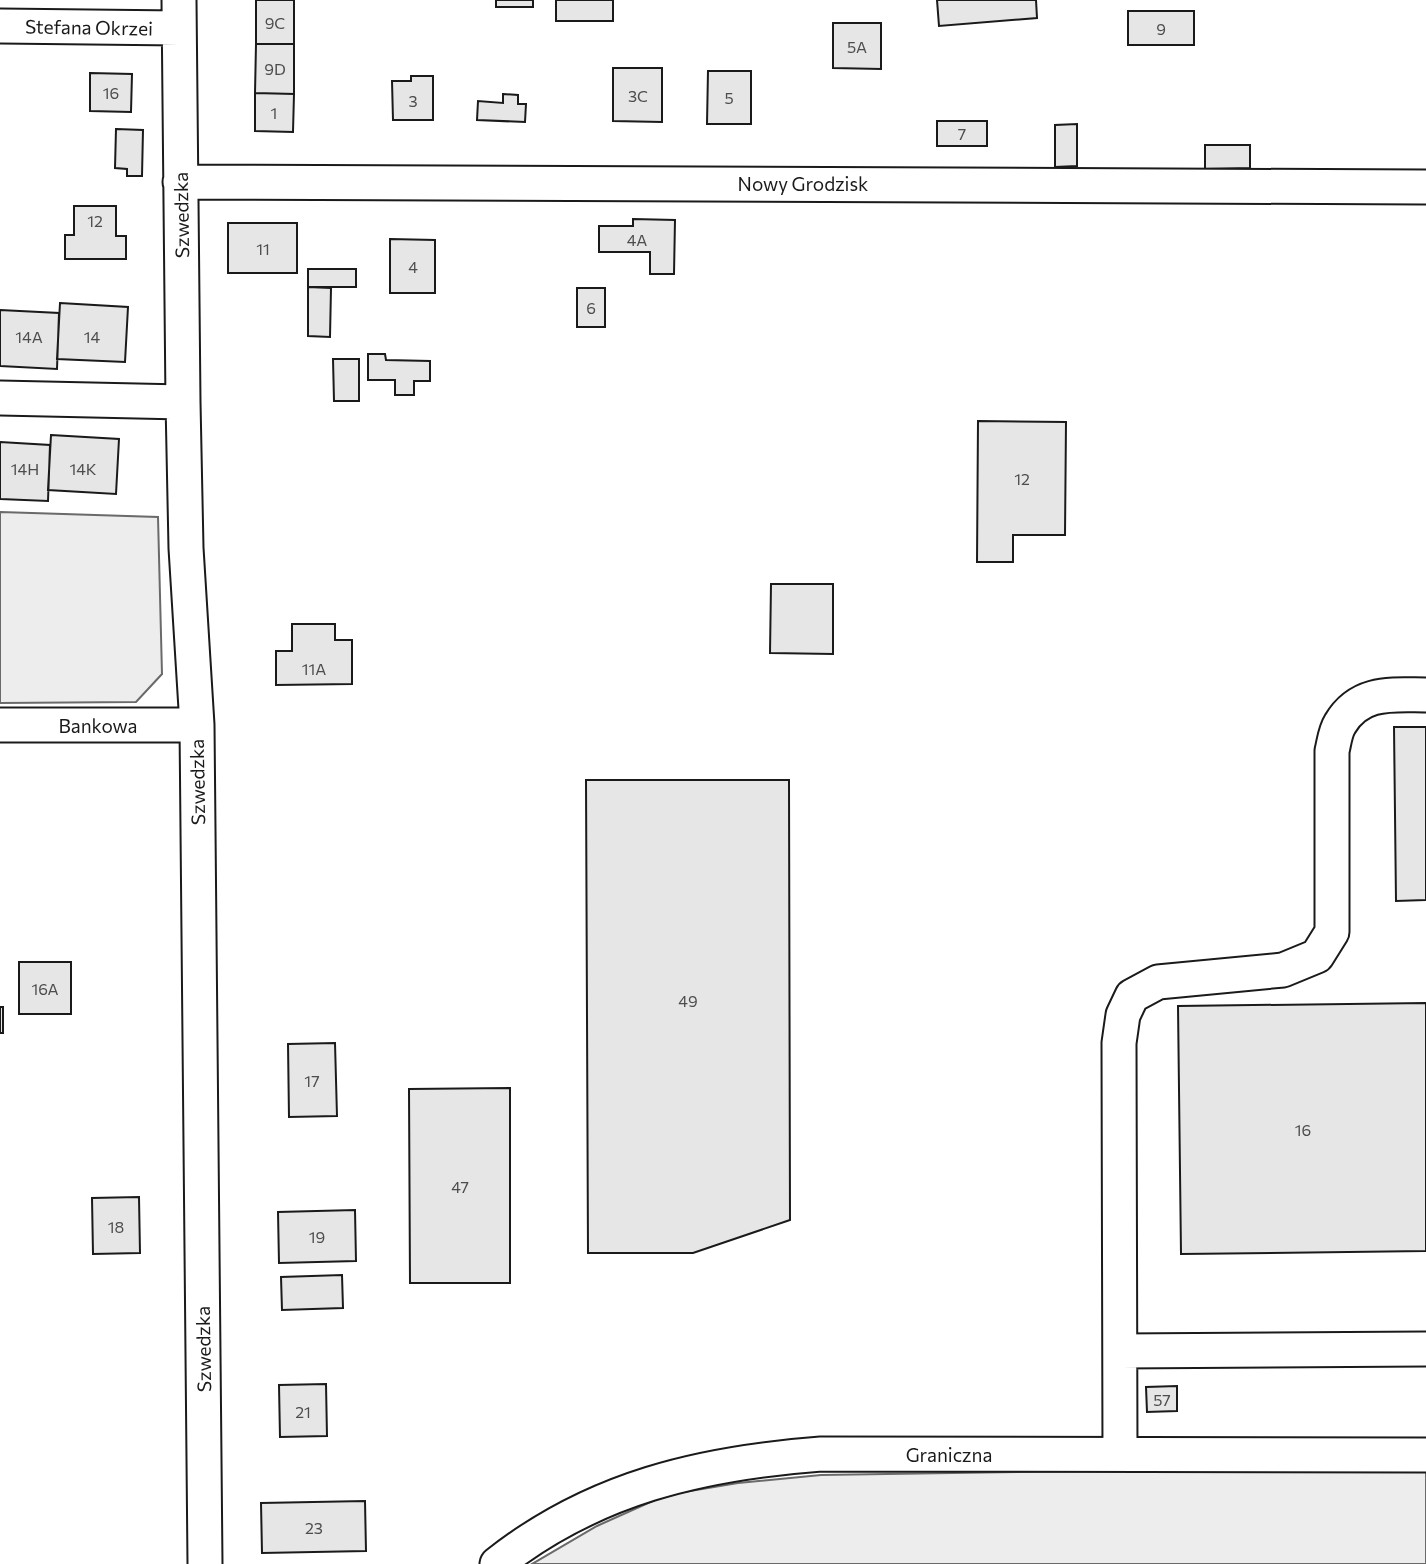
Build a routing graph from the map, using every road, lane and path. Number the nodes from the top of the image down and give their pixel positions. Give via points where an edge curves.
1 (179, 14) edge
2 (0, 26) edge
3 (180, 182) junction
4 (1426, 187) edge
5 (0, 398) edge
6 (183, 402) junction
7 (1426, 695) edge
8 (0, 725) edge
9 (197, 725) junction
10 (1426, 1349) edge
11 (1120, 1351) junction
12 (1120, 1454) junction
13 (1426, 1455) edge
14 (205, 1564) edge
15 (496, 1564) edge

1 - 2 street, Stefana Okrzei
1 - 3 street, Szwedzka
3 - 4 street, Nowy Grodzisk
3 - 6 street, Szwedzka
5 - 6 street
6 - 9 street, Szwedzka
7 - 11 street via 1379,695 1352,709 1339,725 1332,751 1332,932 1317,956 1283,970 1158,982 1132,996 1123,1015 1119,1042
8 - 9 street, Bankowa
9 - 14 street, Szwedzka
10 - 11 street
11 - 12 street
12 - 13 street, Graniczna
12 - 15 street, Graniczna via 821,1454 727,1464 678,1474 591,1505 552,1525

